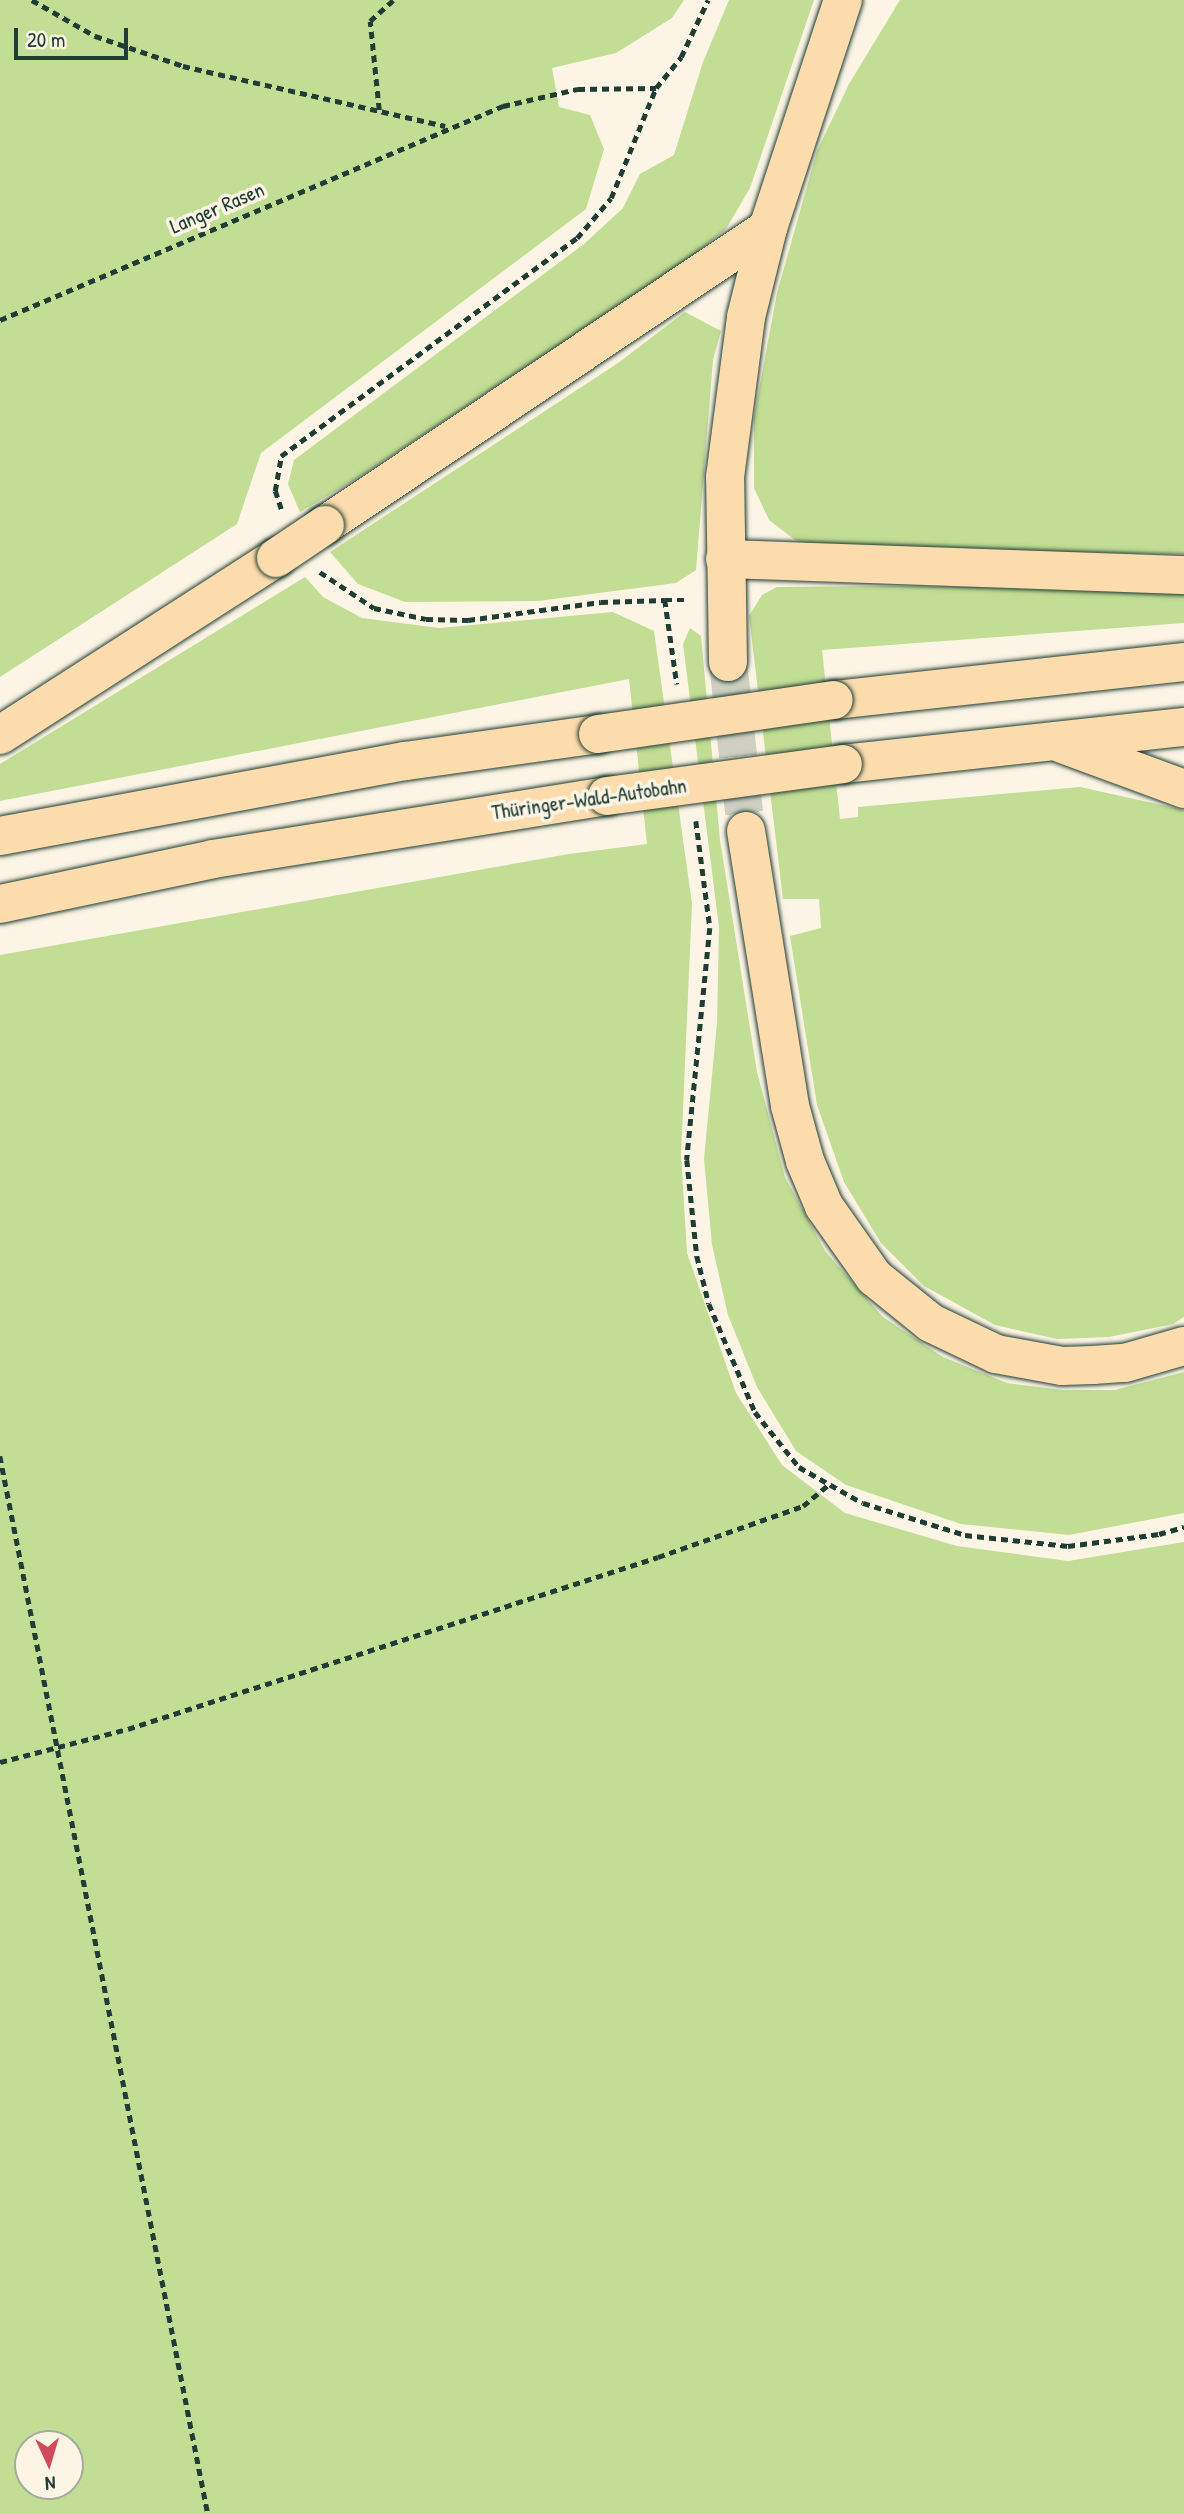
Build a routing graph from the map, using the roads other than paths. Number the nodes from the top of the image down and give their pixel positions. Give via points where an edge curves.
1 (843, 0) edge
2 (768, 228) junction
3 (724, 559) junction
4 (1184, 575) edge
5 (728, 662) tunnel mouth
6 (1184, 662) edge
7 (1184, 727) edge
8 (0, 735) edge
9 (1050, 740) junction
10 (1184, 789) edge
11 (746, 831) tunnel mouth
12 (0, 836) edge
13 (0, 904) edge
14 (1184, 1346) edge

1 - 2 highway
2 - 3 highway via 746,317 733,408 725,477
2 - 8 highway, bridge via 276,558
3 - 4 highway
3 - 5 highway
6 - 12 highway, bridge via 834,700 406,761
7 - 9 highway, Thüringer-Wald-Autobahn
9 - 10 highway
9 - 13 highway, Thüringer-Wald-Autobahn, bridge via 607,796 213,859
11 - 14 highway via 790,1106 805,1161 824,1206 874,1277 931,1323 996,1354 1062,1366 1093,1365 1125,1363

